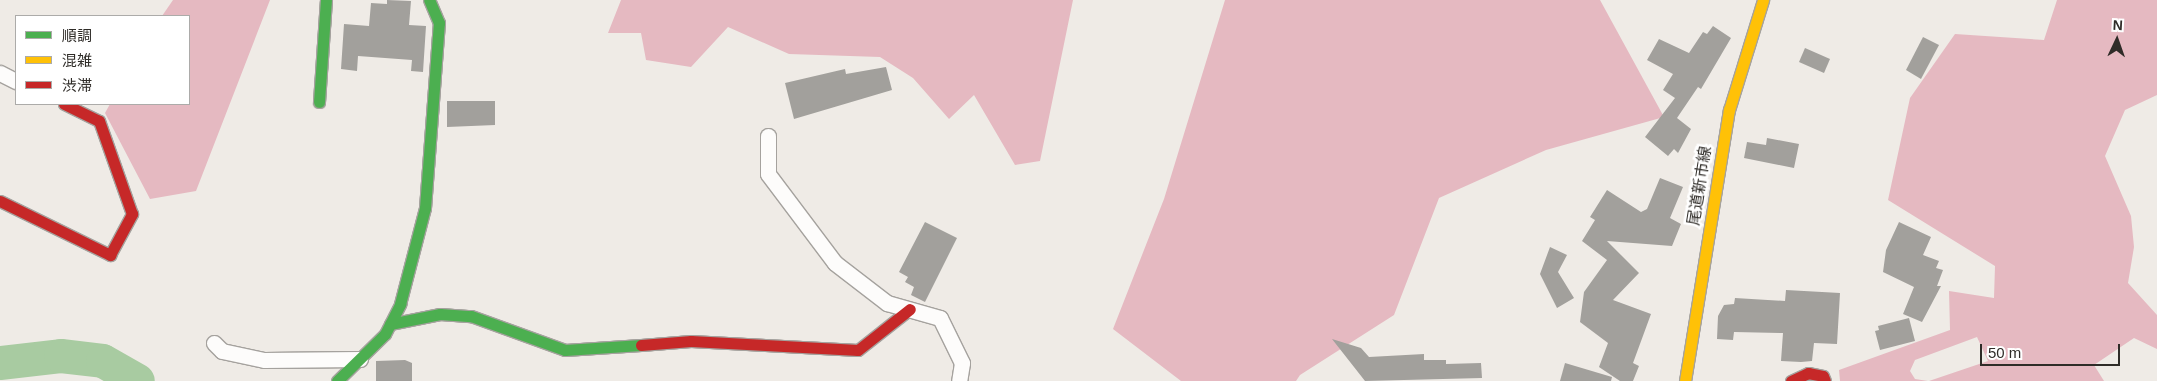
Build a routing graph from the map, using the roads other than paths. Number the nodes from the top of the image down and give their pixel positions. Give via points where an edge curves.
1 (326, 0) edge
2 (429, 0) edge
3 (1764, 0) edge
4 (0, 73) edge
5 (15, 80) edge
6 (319, 102) dead end
7 (66, 105) edge
8 (768, 136) dead end
9 (0, 201) edge
10 (910, 309) junction
11 (390, 324) junction
12 (214, 343) dead end
13 (360, 359) junction
14 (337, 381) edge
15 (959, 381) edge
16 (1685, 381) edge
17 (1790, 381) edge
18 (1826, 381) edge

1 - 6 street
2 - 11 street via 439,23 425,208 400,304
3 - 16 street, 尾道新市線 via 1729,110
4 - 5 street
7 - 9 street via 99,121 132,214 110,255
8 - 10 street via 768,174 835,263 887,303
10 - 11 street via 858,350 691,341 565,350 471,316 440,314
10 - 15 street via 940,318 962,363
11 - 13 street
12 - 13 street via 222,351 264,360
13 - 14 street
17 - 18 street via 1808,373 1823,376

